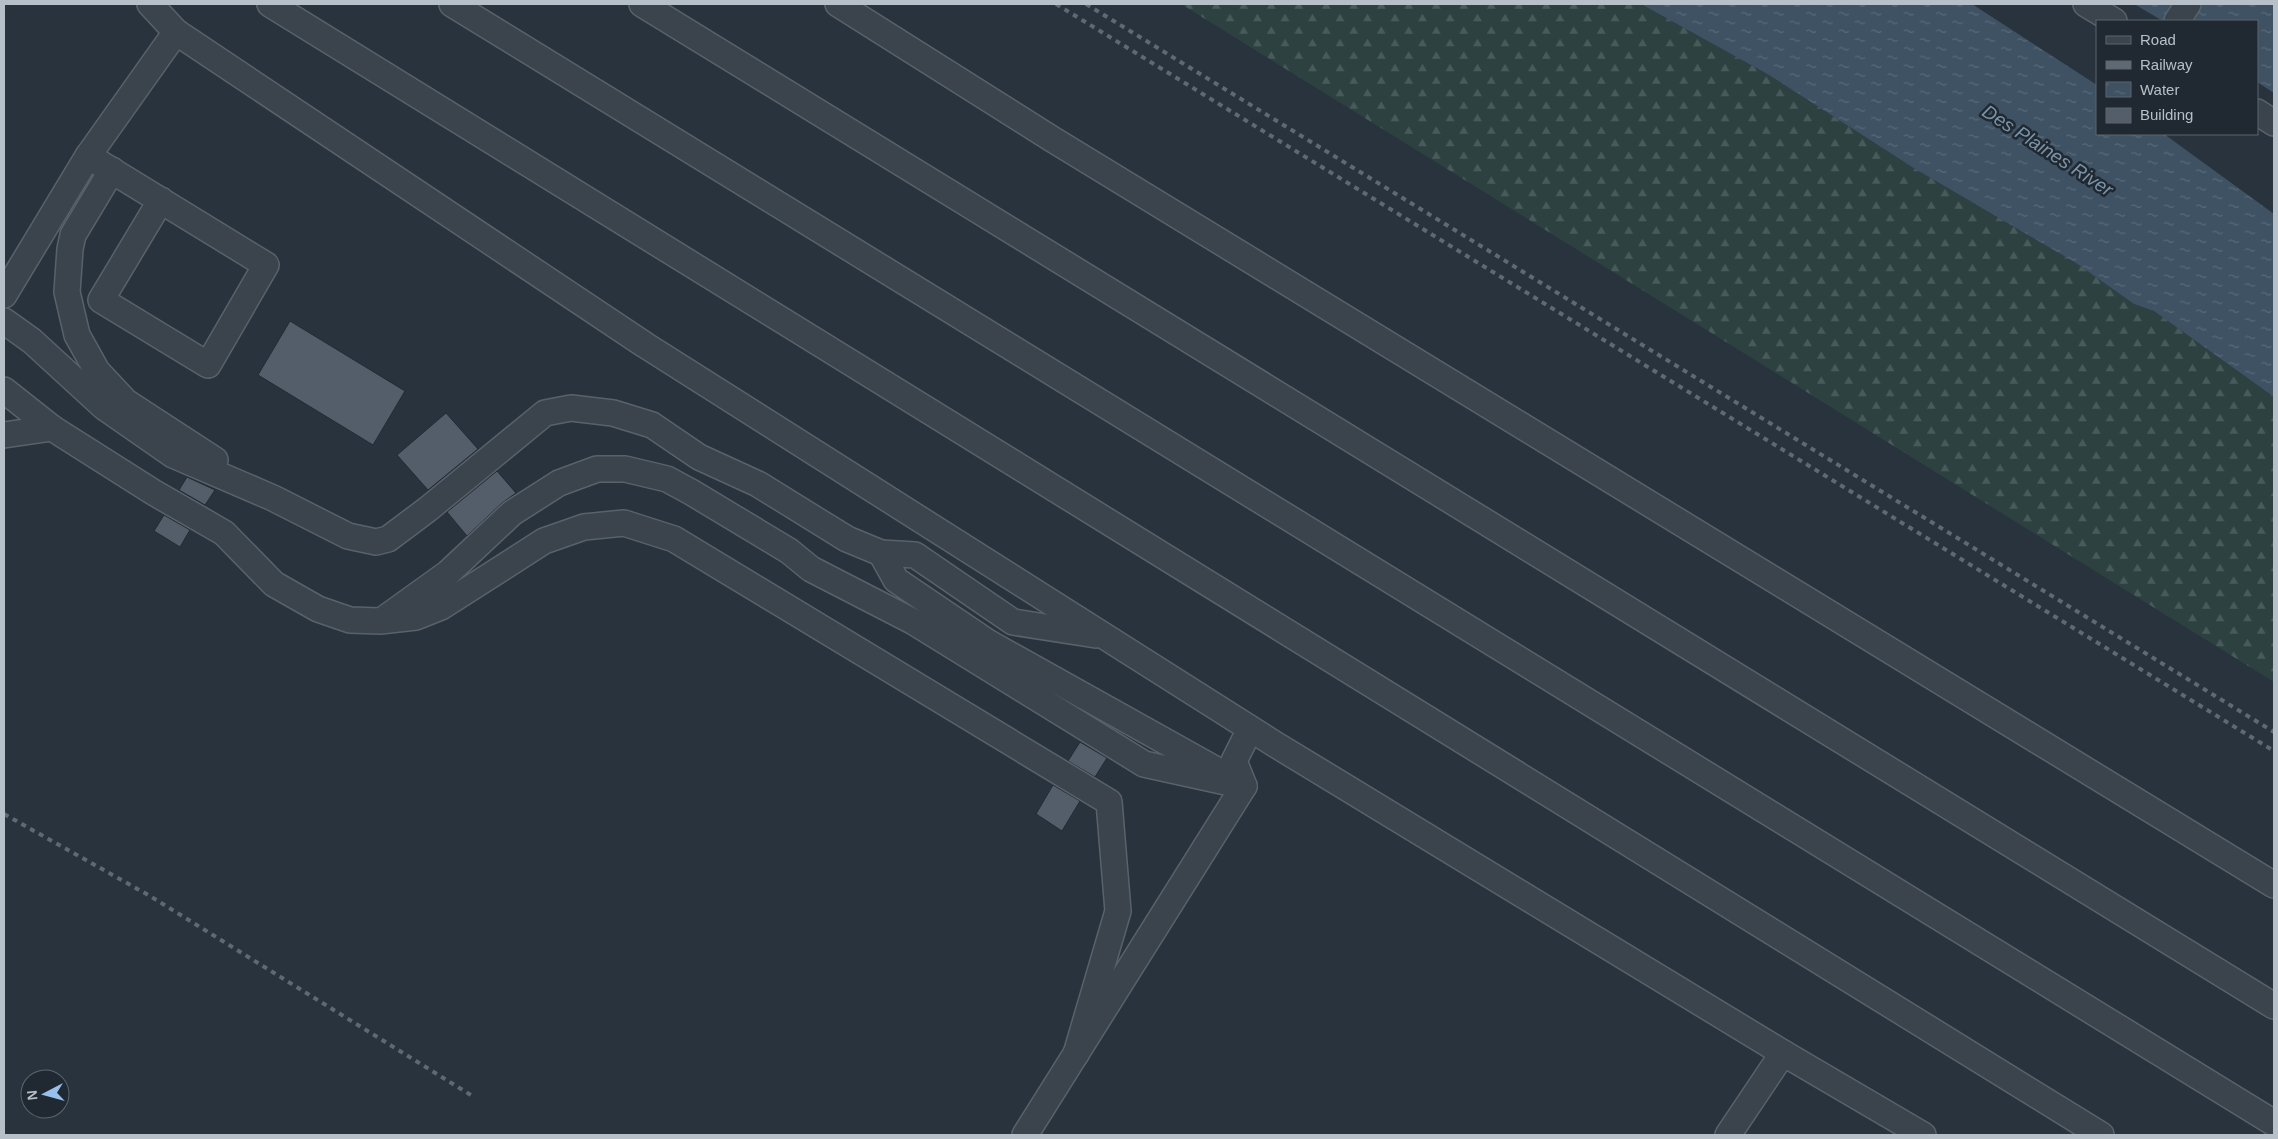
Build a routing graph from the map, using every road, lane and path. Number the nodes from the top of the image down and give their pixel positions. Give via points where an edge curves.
1 (150, 4) edge
2 (270, 4) edge
3 (452, 4) edge
4 (642, 4) edge
5 (838, 4) edge
6 (2086, 4) edge
7 (2188, 4) edge
8 (2112, 20) edge
9 (2178, 20) edge
10 (176, 32) junction
11 (2258, 113) edge
12 (2274, 123) edge
13 (88, 156) junction
14 (112, 170) junction
15 (161, 200) junction
16 (4, 295) edge
17 (4, 321) edge
18 (4, 390) edge
19 (52, 428) junction
20 (4, 435) edge
21 (273, 498) junction
22 (881, 553) junction
23 (380, 621) junction
24 (1106, 637) junction
25 (1250, 729) junction
26 (1244, 786) junction
27 (2274, 885) edge
28 (2274, 1006) edge
29 (1783, 1053) junction
30 (1076, 1054) junction
31 (2274, 1123) edge
32 (1025, 1135) edge
33 (1728, 1135) edge
34 (1923, 1135) edge
35 (2101, 1135) edge

1 - 10 lane
2 - 35 lane
3 - 31 lane
4 - 28 lane
5 - 27 lane via 1060,144
6 - 8 lane
7 - 9 lane
10 - 13 lane
10 - 24 lane via 645,345
11 - 12 lane
13 - 14 lane
13 - 16 lane
14 - 15 lane
14 - 21 lane via 73,235 70,249 67,292 77,335 97,371 126,402
15 - 15 lane via 266,265 208,365 101,300
17 - 21 lane via 32,341 104,407 174,455
18 - 19 lane
19 - 20 lane
19 - 23 lane via 224,533 274,584 318,609 350,620
21 - 22 lane via 348,536 376,542 388,539 545,413 571,408 613,412 652,426 699,457 758,484 847,539
22 - 24 lane via 915,555 1013,622
22 - 26 lane via 896,580 989,643
23 - 26 lane via 448,574 512,513 559,482 598,469 625,470 667,479 691,492 789,551 811,569 914,622 1144,764
23 - 30 lane via 416,617 440,607 544,541 584,526 624,523 674,539 1109,802 1118,911
24 - 25 lane
25 - 26 lane via 1234,761
25 - 29 lane
26 - 30 lane
29 - 33 lane
29 - 34 lane
30 - 32 lane

